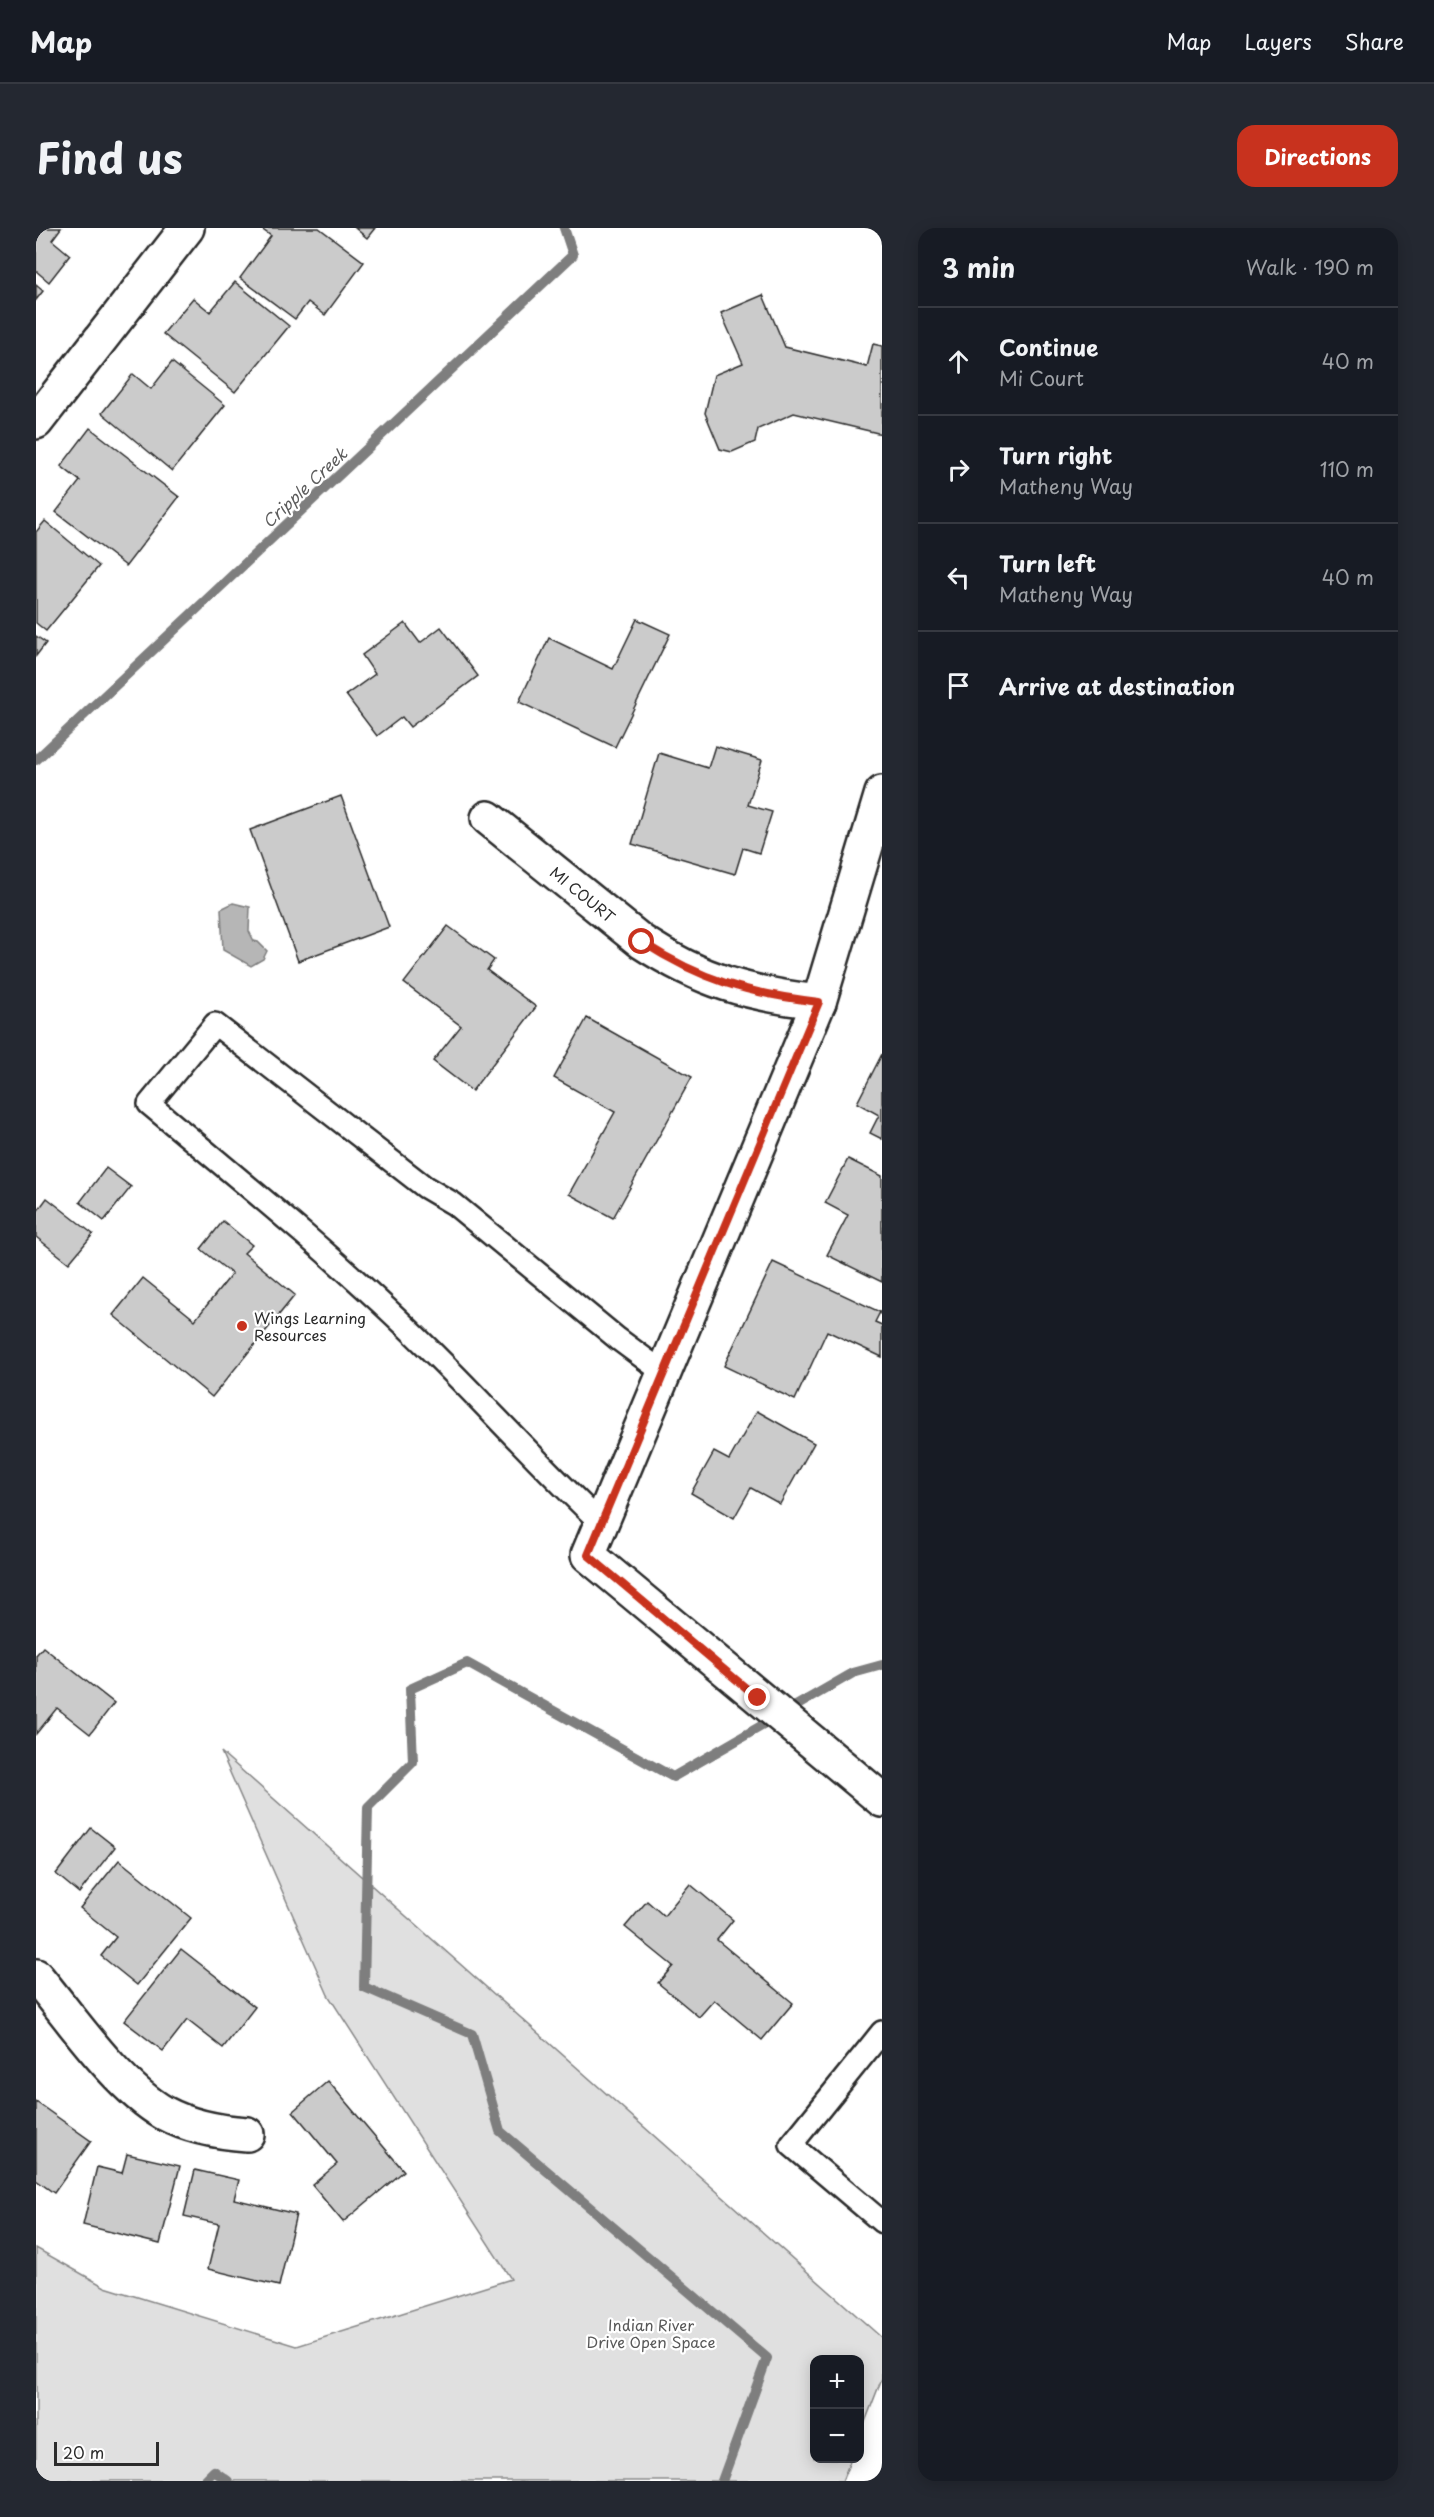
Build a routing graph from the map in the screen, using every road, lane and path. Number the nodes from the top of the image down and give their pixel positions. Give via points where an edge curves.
1 (187, 228) edge
2 (36, 422) edge
3 (882, 792) edge
4 (488, 818) dead end
5 (819, 1002) junction
6 (664, 1373) junction
7 (601, 1523) junction
8 (882, 1800) edge
9 (36, 1976) edge
10 (882, 2032) edge
11 (247, 2134) dead end
12 (882, 2222) edge

1 - 2 street
3 - 5 street
4 - 5 street, MI COURT via 664,957 714,981 767,996
5 - 6 street
6 - 7 street
6 - 7 lane via 454,1204 425,1187 215,1024 149,1104 283,1215 421,1341
7 - 8 street via 588,1555
9 - 11 street via 141,2097 190,2124 218,2132
10 - 12 lane via 791,2145

